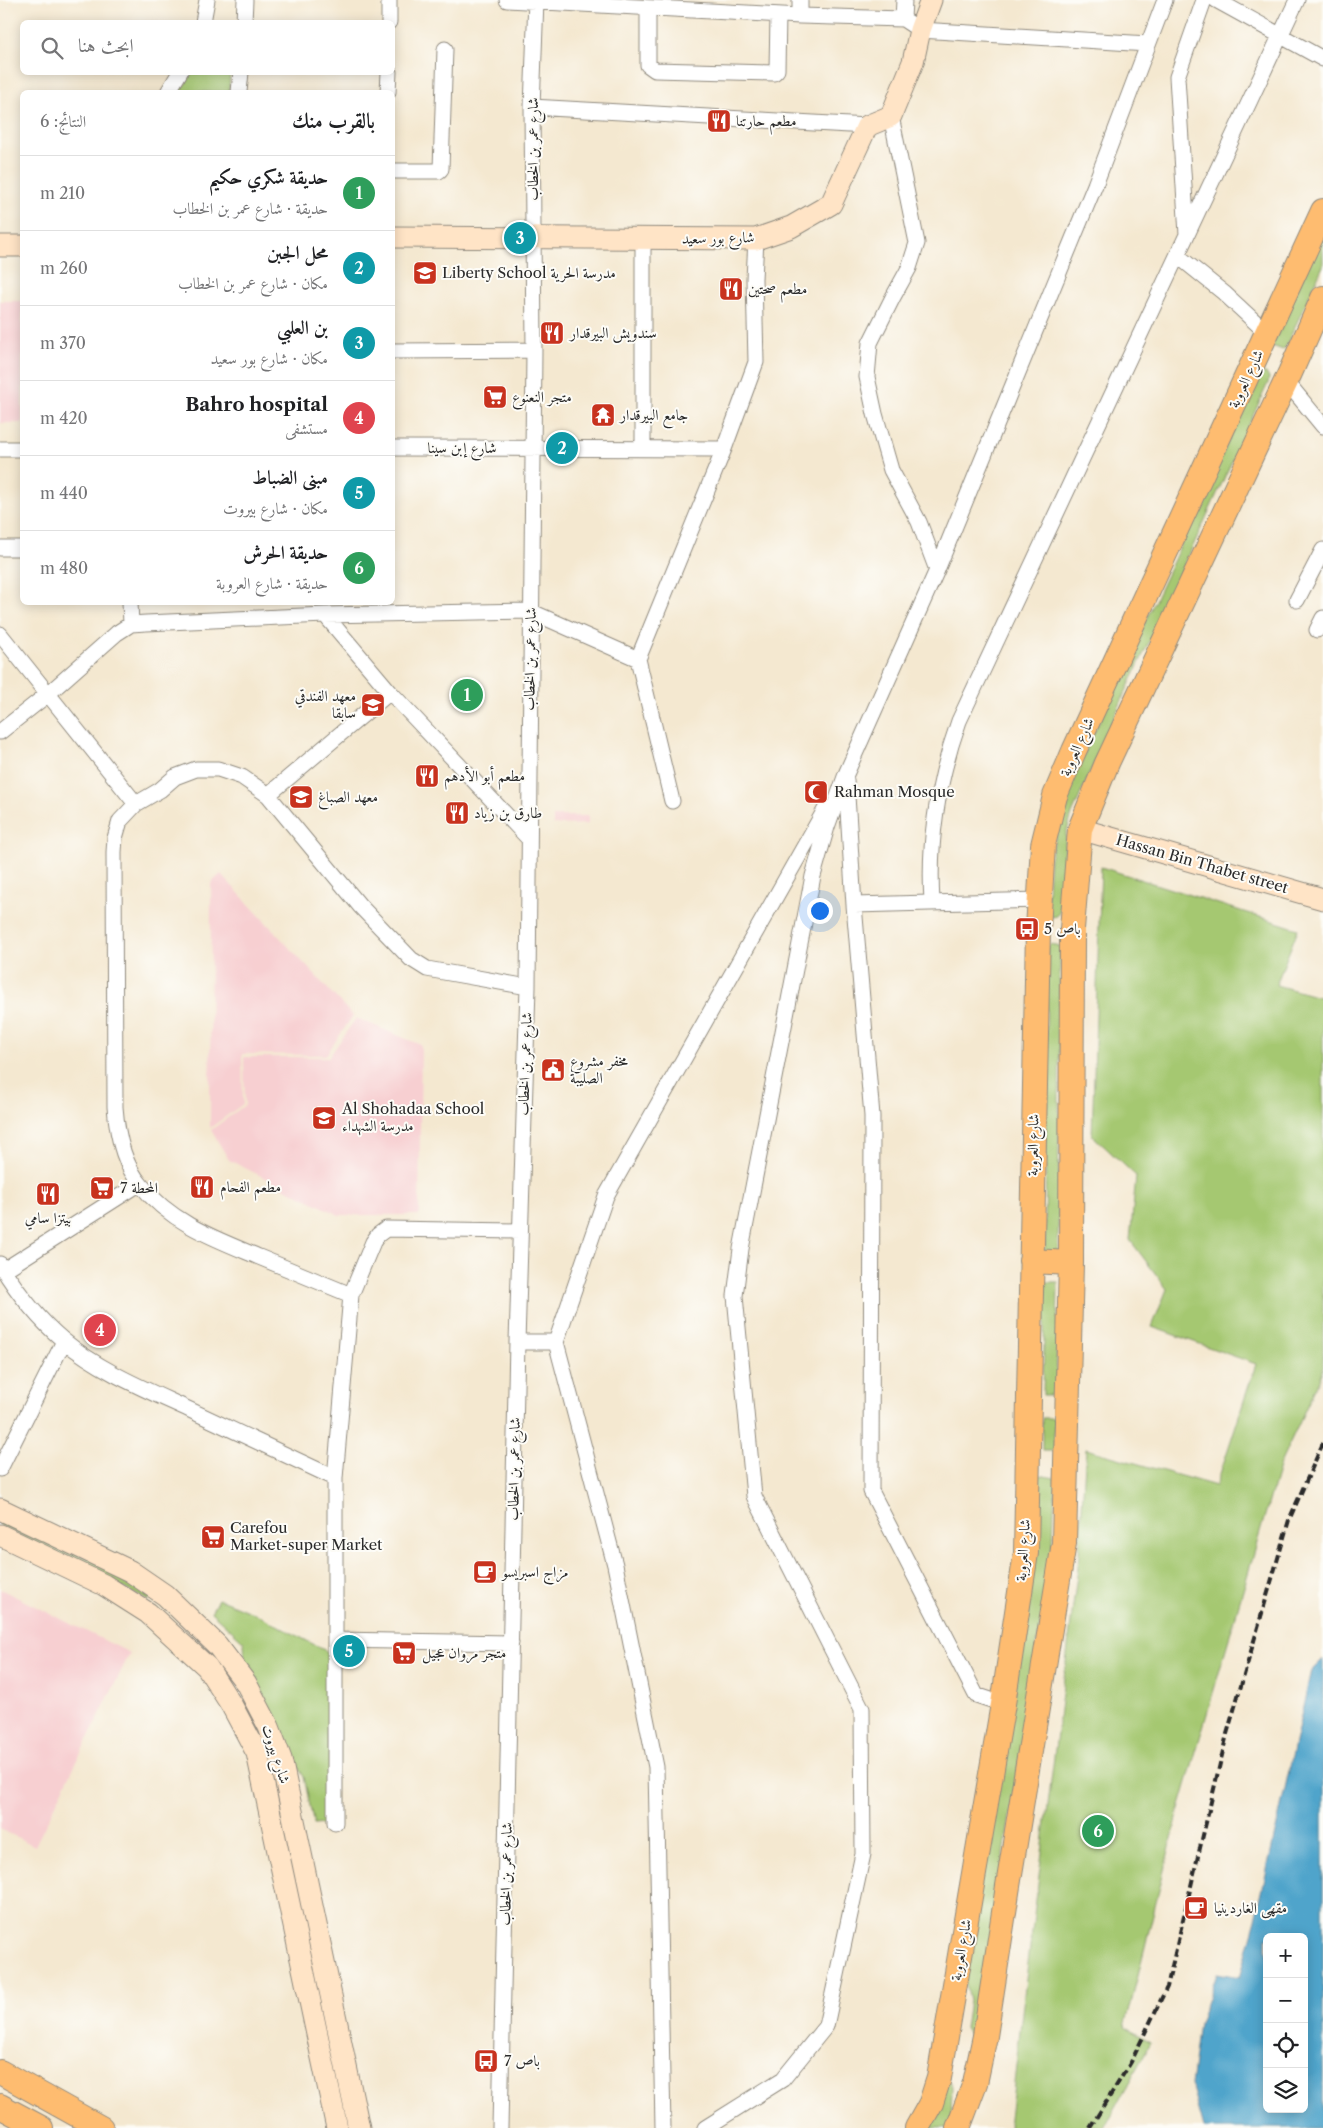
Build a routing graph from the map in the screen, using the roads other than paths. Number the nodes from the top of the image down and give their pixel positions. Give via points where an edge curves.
1 (207, 0) edge
2 (245, 0) edge
3 (389, 0) edge
4 (507, 0) edge
5 (800, 0) edge
6 (904, 0) edge
7 (931, 0) edge
8 (1165, 0) edge
9 (1204, 0) edge
10 (1216, 0) edge
11 (1297, 0) edge
12 (536, 1) edge
13 (602, 3) edge
14 (679, 5) edge
15 (648, 8) junction
16 (778, 15) junction
17 (800, 16) junction
18 (203, 20) edge
19 (244, 20) edge
20 (389, 20) edge
21 (911, 25) junction
22 (1280, 37) junction
23 (1148, 44) junction
24 (445, 49) dead end
25 (1323, 59) edge
26 (178, 75) edge
27 (241, 75) edge
28 (389, 75) edge
29 (169, 90) edge
30 (239, 90) edge
31 (388, 90) edge
32 (532, 107) junction
33 (891, 116) junction
34 (867, 126) junction
35 (395, 171) edge
36 (1323, 211) edge
37 (1187, 236) junction
38 (395, 237) edge
39 (643, 238) junction
40 (533, 239) junction
41 (756, 239) junction
42 (0, 246) edge
43 (20, 246) edge
44 (1178, 256) junction
45 (1323, 298) edge
46 (1267, 333) junction
47 (534, 350) junction
48 (395, 351) edge
49 (1255, 361) junction
50 (1288, 377) junction
51 (1323, 426) edge
52 (395, 448) edge
53 (532, 448) junction
54 (643, 448) junction
55 (0, 449) edge
56 (20, 449) edge
57 (724, 449) junction
58 (0, 548) edge
59 (20, 548) edge
60 (1323, 550) edge
61 (938, 570) junction
62 (1297, 600) dead end
63 (130, 605) edge
64 (530, 611) junction
65 (324, 615) junction
66 (131, 624) junction
67 (0, 634) edge
68 (638, 659) junction
69 (390, 692) junction
70 (48, 694) junction
71 (0, 732) edge
72 (846, 774) junction
73 (268, 795) junction
74 (672, 801) dead end
75 (136, 804) junction
76 (1080, 829) junction
77 (528, 838) junction
78 (1323, 899) edge
79 (1040, 900) junction
80 (932, 902) junction
81 (854, 905) junction
82 (1038, 929) junction
83 (1072, 929) junction
84 (528, 987) junction
85 (140, 1184) junction
86 (520, 1231) junction
87 (1031, 1261) junction
88 (1071, 1263) junction
89 (2, 1267) edge
90 (351, 1295) junction
91 (64, 1341) junction
92 (517, 1342) junction
93 (556, 1342) junction
94 (1027, 1462) junction
95 (1065, 1462) junction
96 (0, 1469) edge
97 (335, 1478) junction
98 (0, 1509) edge
99 (0, 1535) edge
100 (165, 1595) junction
101 (148, 1613) junction
102 (335, 1640) junction
103 (511, 1643) junction
104 (1003, 1704) junction
105 (335, 1823) dead end
106 (953, 1993) junction
107 (985, 2036) junction
108 (0, 2072) edge
109 (939, 2078) junction
110 (0, 2106) edge
111 (959, 2124) edge
112 (41, 2128) edge
113 (102, 2128) edge
114 (337, 2128) edge
115 (359, 2128) edge
116 (500, 2128) edge
117 (664, 2128) edge
118 (705, 2128) edge
119 (917, 2128) edge

1 - 18 street
2 - 19 street
3 - 20 street
4 - 12 street
5 - 17 street
6 - 21 street
7 - 21 main road
8 - 23 street
9 - 37 street via 1177,77
10 - 22 street
11 - 22 street
12 - 13 street
12 - 32 street, شارع عمر بن الخطاب
13 - 15 street
14 - 15 street
14 - 16 street
15 - 16 street via 648,65 656,70 774,73 777,70
16 - 17 street
17 - 21 street
21 - 23 street
21 - 33 main road via 912,62
22 - 25 street
22 - 37 street
23 - 61 street via 1095,185
24 - 35 street via 441,169
26 - 29 street
27 - 30 street
28 - 31 street
32 - 34 street
32 - 40 street, شارع عمر بن الخطاب
33 - 34 main road
33 - 61 street via 917,243 909,268 870,343 867,377 891,470 919,522
34 - 41 main road, شارع بور سعيد via 831,204 791,227
36 - 46 main road, شارع العروبة
37 - 44 street
38 - 40 main road, شارع بور سعيد
39 - 40 main road, شارع بور سعيد
39 - 41 main road, شارع بور سعيد
39 - 54 street
40 - 47 street, شارع عمر بن الخطاب
41 - 57 street via 756,362
42 - 43 main road
44 - 46 street
44 - 80 street via 960,721 937,798 931,850
45 - 50 main road
46 - 49 main road, شارع العروبة
47 - 48 street
47 - 53 street, شارع عمر بن الخطاب
49 - 50 main road
49 - 79 main road, شارع العروبة via 1055,796 1043,845
50 - 51 street
50 - 76 main road via 1107,763
52 - 53 street, شارع إبن سينا
53 - 54 street, شارع إبن سينا
53 - 64 street, شارع عمر بن الخطاب
54 - 57 street, شارع إبن سينا
55 - 56 street
57 - 68 street
58 - 59 street
60 - 62 street
61 - 72 street
63 - 66 street
64 - 65 street
64 - 68 street
64 - 77 street, شارع عمر بن الخطاب
65 - 66 street
65 - 69 street
66 - 70 street
67 - 70 street
68 - 74 street
69 - 73 street
69 - 77 street
70 - 71 street
70 - 75 street
72 - 81 street
72 - 93 street via 606,1196
72 - 118 street via 813,876 741,1249 735,1296 754,1496 862,1709 863,1854 826,2026 783,2079
73 - 75 street via 242,777 218,769 196,769 175,777
73 - 84 street via 360,906 411,959 427,969
75 - 85 street via 120,821 114,852 115,1107 120,1139 131,1170
76 - 78 main road, Hassan Bin Thabet street
76 - 83 main road
77 - 84 street, شارع عمر بن الخطاب
79 - 80 street
79 - 82 main road, شارع العروبة
80 - 81 street
81 - 104 street via 872,1116 871,1491 976,1695
82 - 83 main road
82 - 87 main road, شارع العروبة
83 - 88 main road
84 - 86 street, شارع عمر بن الخطاب
85 - 89 street
85 - 90 street via 156,1202 198,1232
86 - 90 street via 386,1230 374,1242
86 - 92 street, شارع عمر بن الخطاب
87 - 88 main road
87 - 94 main road, شارع العروبة
88 - 95 main road
89 - 91 street via 31,1308
90 - 97 street
91 - 96 street
91 - 97 street via 148,1391
92 - 93 street
92 - 103 street, شارع عمر بن الخطاب
93 - 117 street via 615,1564 656,1767
94 - 95 main road
94 - 104 main road, شارع العروبة via 1026,1553
95 - 107 main road via 1064,1543
97 - 102 street
98 - 100 main road, شارع بيروت via 130,1571
99 - 101 main road, شارع بيروت via 104,1586
100 - 101 main road
100 - 115 main road, شارع بيروت via 217,1645 246,1683 281,1758
101 - 114 main road, شارع بيروت via 207,1667 257,1752
102 - 103 street
102 - 105 street
103 - 116 street, شارع عمر بن الخطاب
104 - 106 main road, شارع العروبة
106 - 107 main road via 959,2039 966,2044 975,2044
106 - 109 main road, شارع العروبة
107 - 111 main road via 975,2083
108 - 113 main road
109 - 111 main road via 949,2075 960,2079
109 - 119 main road, شارع العروبة via 931,2103
110 - 112 main road

